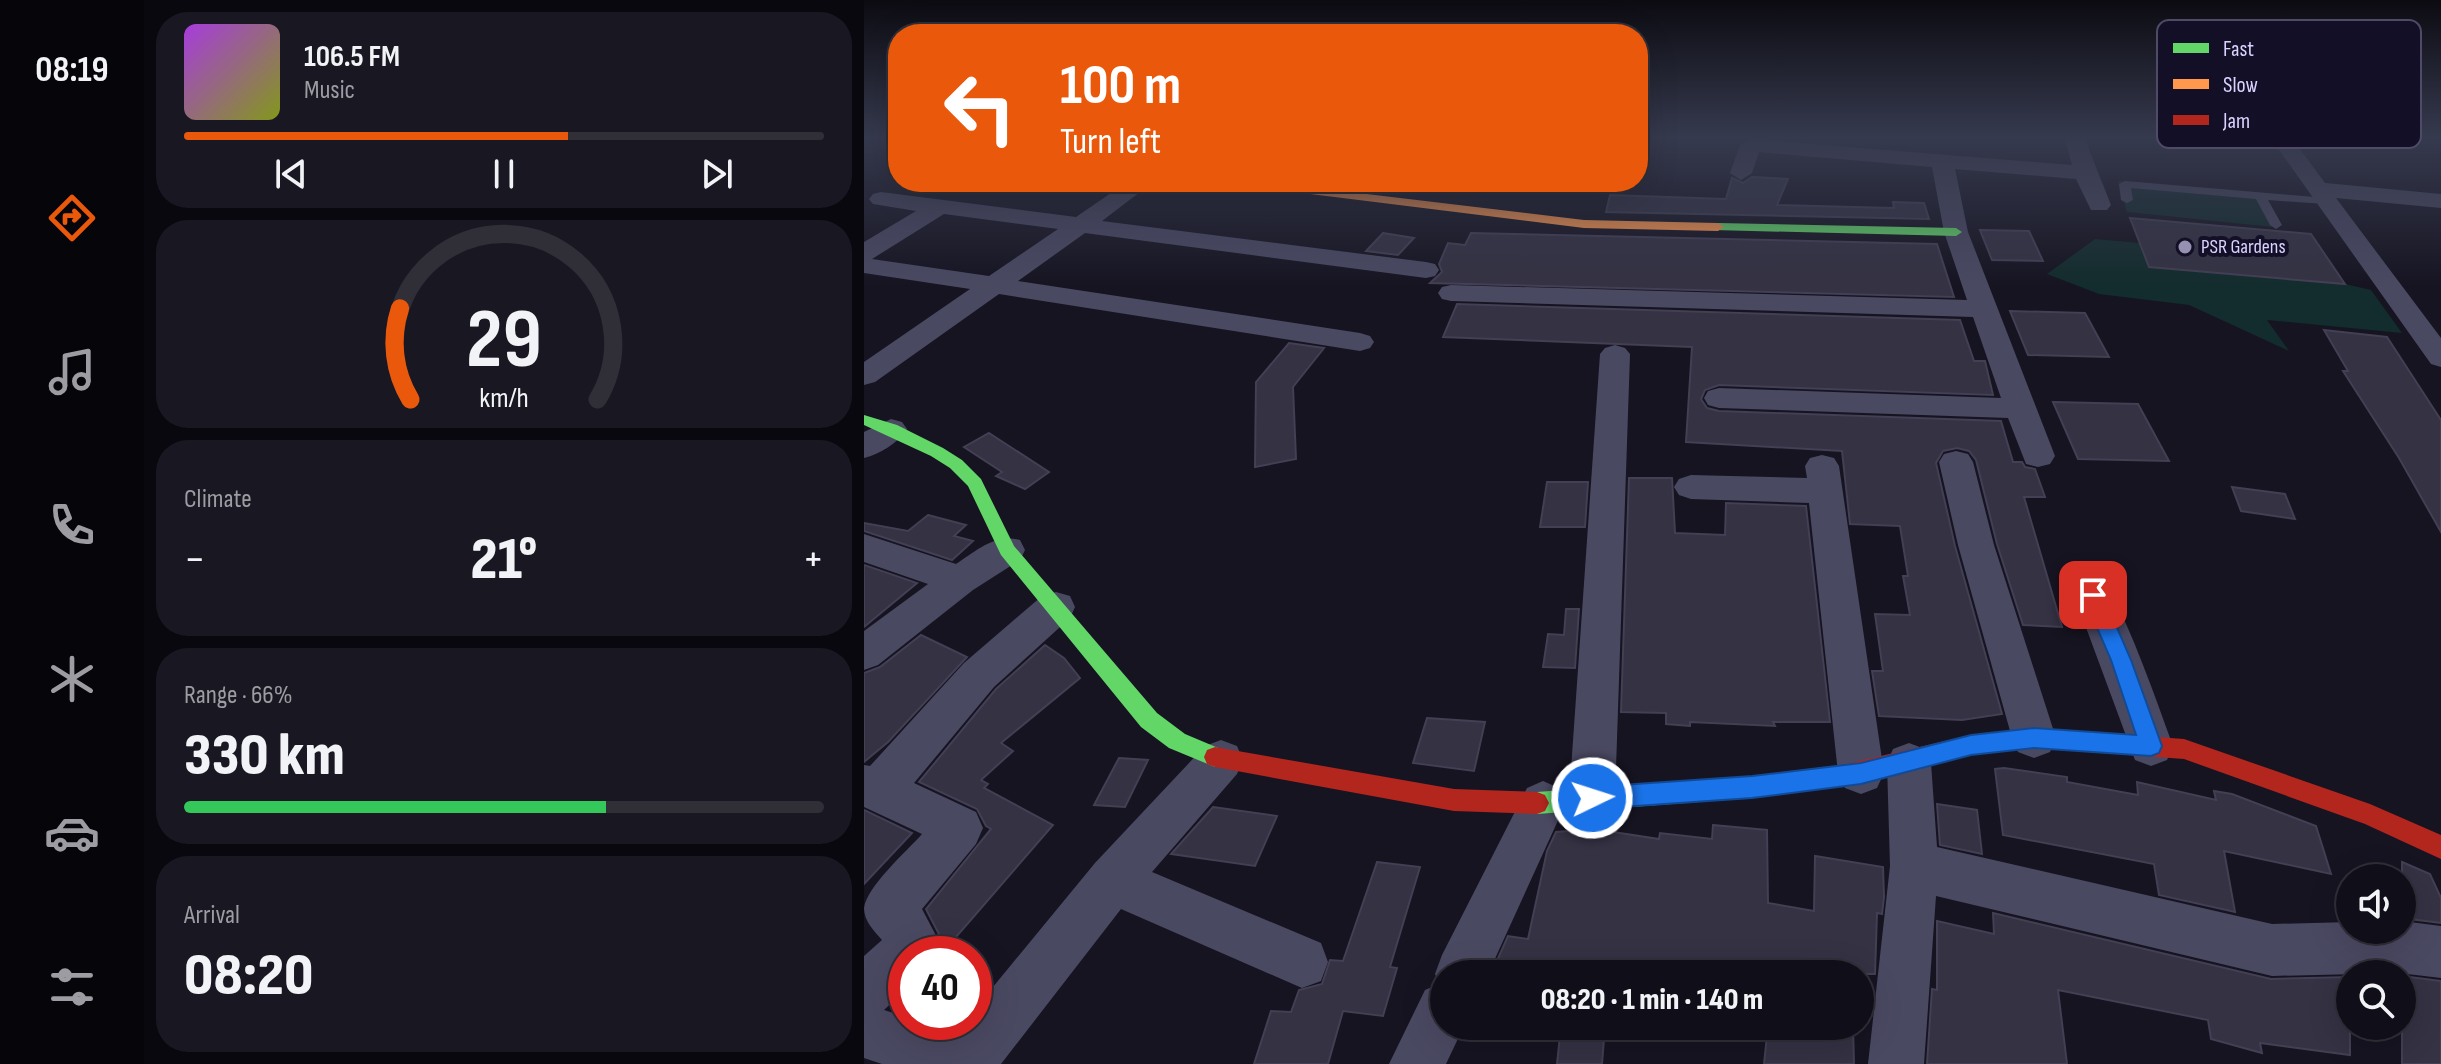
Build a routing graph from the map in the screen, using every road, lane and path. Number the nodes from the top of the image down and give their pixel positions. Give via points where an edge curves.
1 (1947, 187) edge
2 (2091, 187) edge
3 (2125, 187) edge
4 (2158, 187) edge
5 (2316, 187) edge
6 (893, 192) edge
7 (1127, 192) edge
8 (1320, 192) edge
9 (2260, 195) junction
10 (2322, 195) junction
11 (2127, 200) dead end
12 (2441, 201) edge
13 (2099, 205) dead end
14 (939, 207) junction
15 (1079, 225) junction
16 (2276, 225) dead end
17 (1956, 232) junction
18 (866, 264) edge
19 (1426, 270) dead end
20 (992, 286) junction
21 (1451, 293) dead end
22 (1984, 309) junction
23 (1360, 342) dead end
24 (1615, 354) dead end
25 (2441, 358) edge
26 (864, 376) edge
27 (1719, 398) dead end
28 (2021, 409) junction
29 (877, 424) edge
30 (864, 447) edge
31 (2038, 456) dead end
32 (1956, 462) dead end
33 (1691, 487) dead end
34 (864, 548) edge
35 (1007, 550) junction
36 (960, 580) junction
37 (2093, 595) dead end
38 (1056, 607) junction
39 (879, 624) edge
40 (864, 653) edge
41 (2034, 738) junction
42 (2151, 746) junction
43 (1221, 760) junction
44 (1909, 763) junction
45 (1861, 773) junction
46 (871, 788) edge
47 (1592, 798) junction
48 (1543, 803) junction
49 (2441, 847) edge
50 (1914, 866) junction
51 (1112, 880) junction
52 (2441, 952) edge
53 (1468, 960) edge
54 (1302, 962) dead end
55 (864, 992) edge
56 (864, 1030) edge
57 (1430, 1038) edge
58 (960, 1060) edge
59 (1417, 1064) edge
60 (1896, 1064) edge

1 - 17 street
2 - 13 street
3 - 11 lane
4 - 9 lane
5 - 10 street
6 - 14 street via 881,199
7 - 15 street
8 - 17 street via 1584,224
9 - 10 lane
9 - 16 lane
10 - 12 street
10 - 25 street
14 - 15 street
14 - 18 street
15 - 19 street
15 - 20 street
17 - 22 street
18 - 20 street
20 - 23 street
20 - 26 street
21 - 22 street
22 - 28 street
24 - 47 street
27 - 28 street
28 - 31 street
29 - 30 street
29 - 35 street via 937,452 965,473
32 - 41 street
33 - 45 street via 1824,478
34 - 36 street
35 - 36 street
35 - 38 street
36 - 39 street
37 - 42 street
38 - 43 street via 1149,720 1177,741
38 - 46 street via 979,675
39 - 40 street
41 - 42 street
41 - 44 street via 1971,745
42 - 49 street via 2184,749 2370,815
43 - 48 street via 1454,800
43 - 51 street
44 - 45 street
44 - 50 street
45 - 47 street
46 - 55 street via 959,828 888,910 915,945
47 - 48 street
48 - 53 street
50 - 52 street via 2272,950 2302,953 2389,946
50 - 60 street
51 - 54 street
51 - 58 street
56 - 58 street
57 - 59 street

